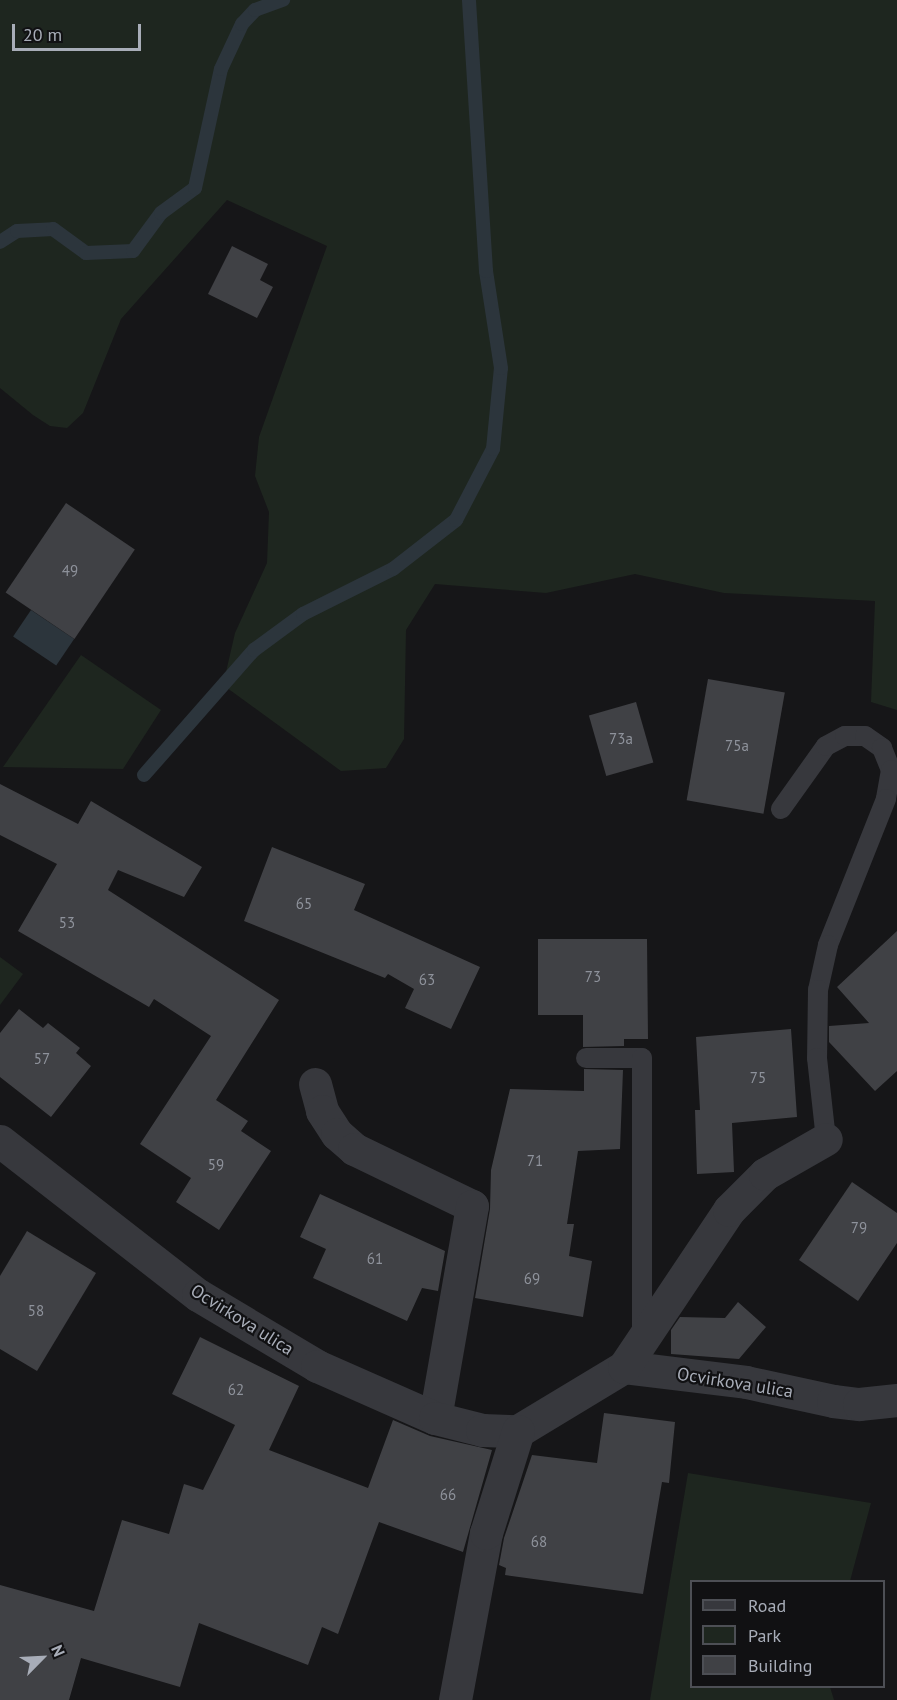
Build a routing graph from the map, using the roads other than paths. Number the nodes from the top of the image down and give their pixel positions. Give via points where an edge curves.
1 (781, 809) dead end
2 (586, 1058) dead end
3 (315, 1084) dead end
4 (826, 1139) joint
5 (0, 1141) edge
6 (633, 1354) junction
7 (897, 1400) edge
8 (435, 1418) junction
9 (518, 1431) junction
10 (455, 1700) edge

1 - 4 lane via 826,746 845,736 866,736 882,748 891,770 886,799 828,945 818,990 817,1058
2 - 6 lane via 642,1058
3 - 8 street via 322,1111 337,1134 354,1149 472,1206
4 - 6 street via 765,1174 729,1210
5 - 8 street, Ocvirkova ulica via 198,1295 317,1366
6 - 7 street, Ocvirkova ulica via 833,1401 859,1404
6 - 9 street
8 - 9 street, Ocvirkova ulica via 482,1430
9 - 10 street via 486,1533

